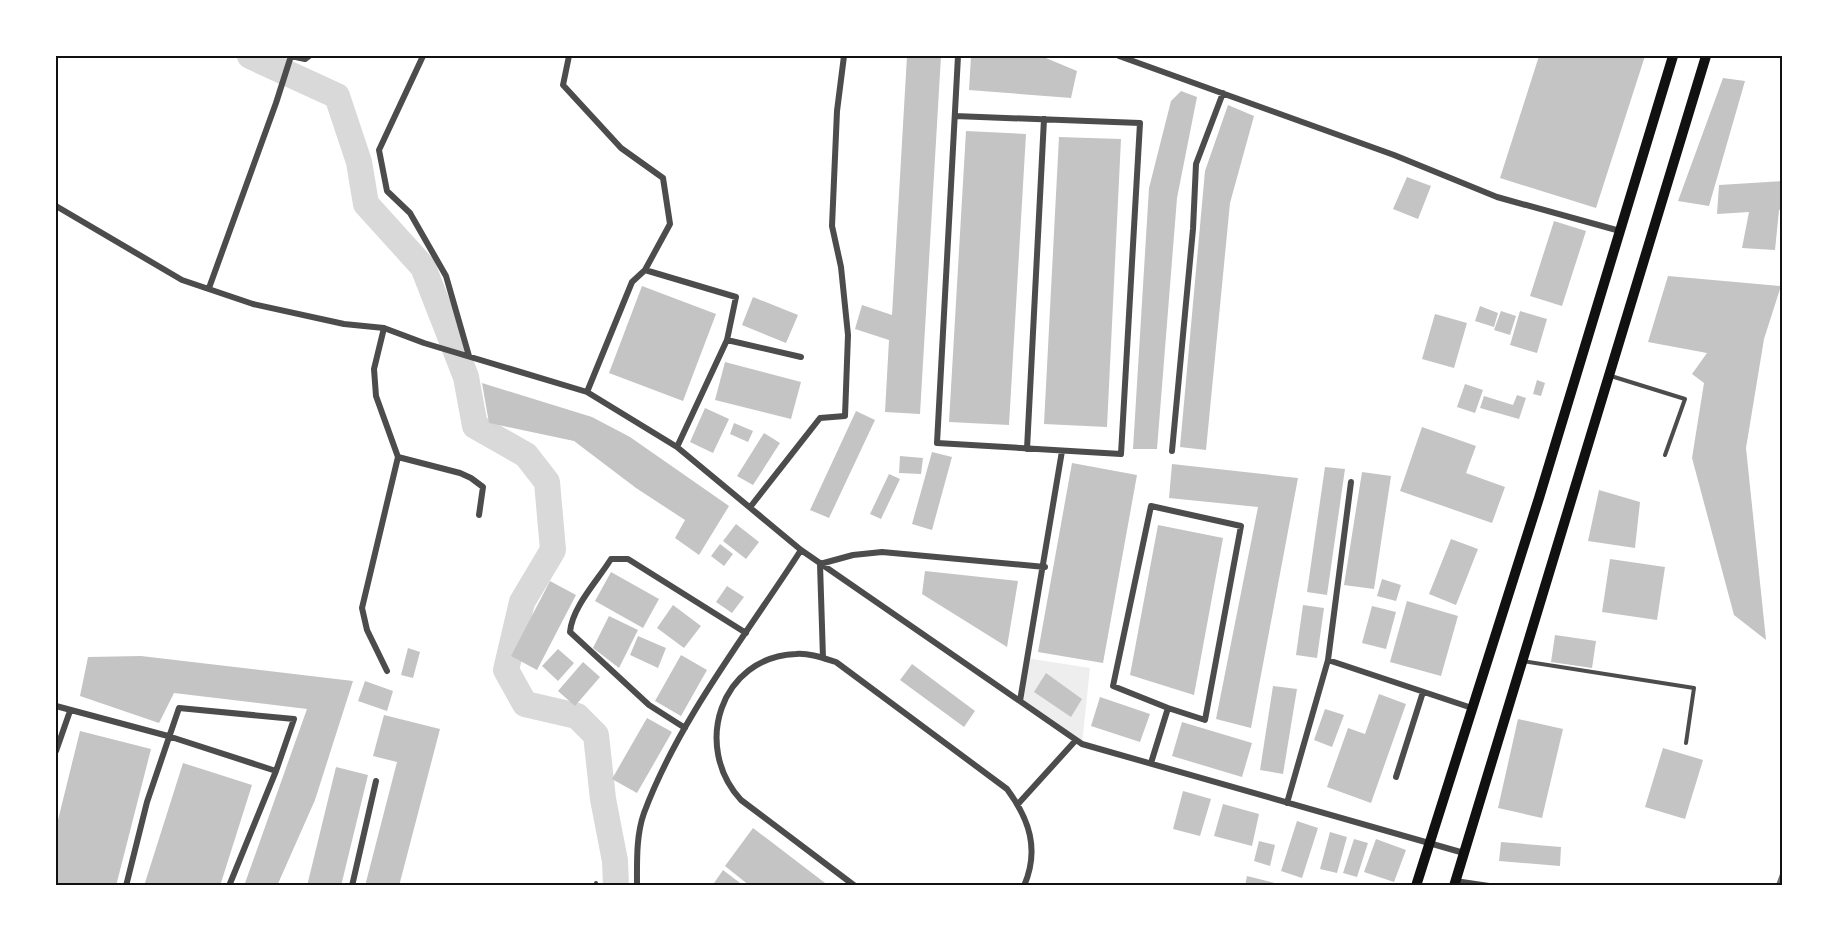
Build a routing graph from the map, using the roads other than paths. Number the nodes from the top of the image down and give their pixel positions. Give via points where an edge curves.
1 (291, 56) edge
2 (309, 56) edge
3 (423, 56) edge
4 (569, 56) edge
5 (844, 56) edge
6 (958, 56) edge
7 (1124, 56) edge
8 (1673, 56) edge
9 (1706, 56) edge
10 (1223, 93) junction
11 (955, 116) junction
12 (1044, 119) junction
13 (56, 206) edge
14 (1620, 231) junction
15 (645, 270) junction
16 (209, 288) junction
17 (384, 328) junction
18 (727, 340) junction
19 (469, 356) junction
20 (801, 357) dead end
21 (1608, 375) junction
22 (587, 392) junction
23 (677, 447) junction
24 (1027, 449) junction
25 (1062, 451) junction
26 (1172, 451) dead end
27 (1665, 454) dead end
28 (398, 457) junction
29 (1351, 482) dead end
30 (750, 506) junction
31 (479, 515) dead end
32 (801, 550) junction
33 (820, 564) junction
34 (1045, 567) junction
35 (746, 633) junction
36 (823, 658) junction
37 (1328, 660) junction
38 (1522, 661) junction
39 (387, 670) dead end
40 (1423, 692) junction
41 (1020, 701) junction
42 (56, 706) edge
43 (1168, 708) junction
44 (1472, 708) junction
45 (70, 711) junction
46 (685, 728) junction
47 (168, 736) junction
48 (1076, 740) junction
49 (1686, 743) dead end
50 (56, 750) edge
51 (1151, 763) junction
52 (276, 771) junction
53 (1396, 777) dead end
54 (376, 781) dead end
55 (1287, 803) junction
56 (1018, 804) junction
57 (1428, 843) junction
58 (1464, 853) junction
59 (1455, 883) edge
60 (126, 885) edge
61 (229, 885) edge
62 (351, 885) edge
63 (637, 885) edge
64 (855, 885) edge
65 (1024, 885) edge
66 (1416, 885) edge
67 (1489, 885) edge

1 - 2 street
1 - 16 street
3 - 19 street via 379,150 387,191 410,213 446,276
4 - 15 street via 563,85 621,148 663,178 670,225
5 - 30 street via 837,111 832,226 848,335 845,416 820,418
6 - 11 street
7 - 10 street
8 - 14 main road
9 - 21 main road
10 - 14 street via 1497,197
10 - 26 street via 1196,164
11 - 12 street
11 - 24 street via 937,443
12 - 24 street
12 - 25 street via 1140,123 1121,454
13 - 16 street via 182,280
14 - 44 main road
15 - 18 street via 736,297
15 - 22 street via 632,282
16 - 17 street via 253,304 344,324
17 - 19 street
17 - 28 street via 374,369 376,396
18 - 20 street
18 - 23 street
19 - 22 street
21 - 27 lane via 1685,399
21 - 38 main road
22 - 23 street
23 - 30 street
24 - 25 street
25 - 34 street
28 - 31 street via 471,478 483,488
28 - 39 street via 362,608 367,630
29 - 37 street
30 - 32 street
32 - 33 street
32 - 35 street
33 - 34 street via 882,552
33 - 36 street
33 - 41 street
34 - 41 street
35 - 46 street
35 - 46 street via 628,559 611,559 588,594 571,622 570,632 649,705
36 - 56 street via 846,668 1007,789
36 - 64 street via 810,654 782,656 743,675 720,710 715,738 726,779 741,800
37 - 40 street
37 - 55 street
38 - 49 lane via 1694,688
38 - 58 main road
40 - 44 street
40 - 53 street
41 - 48 street
42 - 45 street
43 - 43 street via 1113,686 1150,507 1241,526 1205,720
43 - 51 street
44 - 57 main road
45 - 47 street
45 - 50 street
46 - 63 street via 643,814
47 - 52 street
47 - 52 street via 179,708 294,719
47 - 60 street
48 - 51 street
48 - 56 street
51 - 55 street
52 - 61 street
54 - 62 street
55 - 57 street
56 - 65 street via 1032,838 1031,866
57 - 58 street
57 - 66 main road
58 - 59 main road
59 - 67 street

